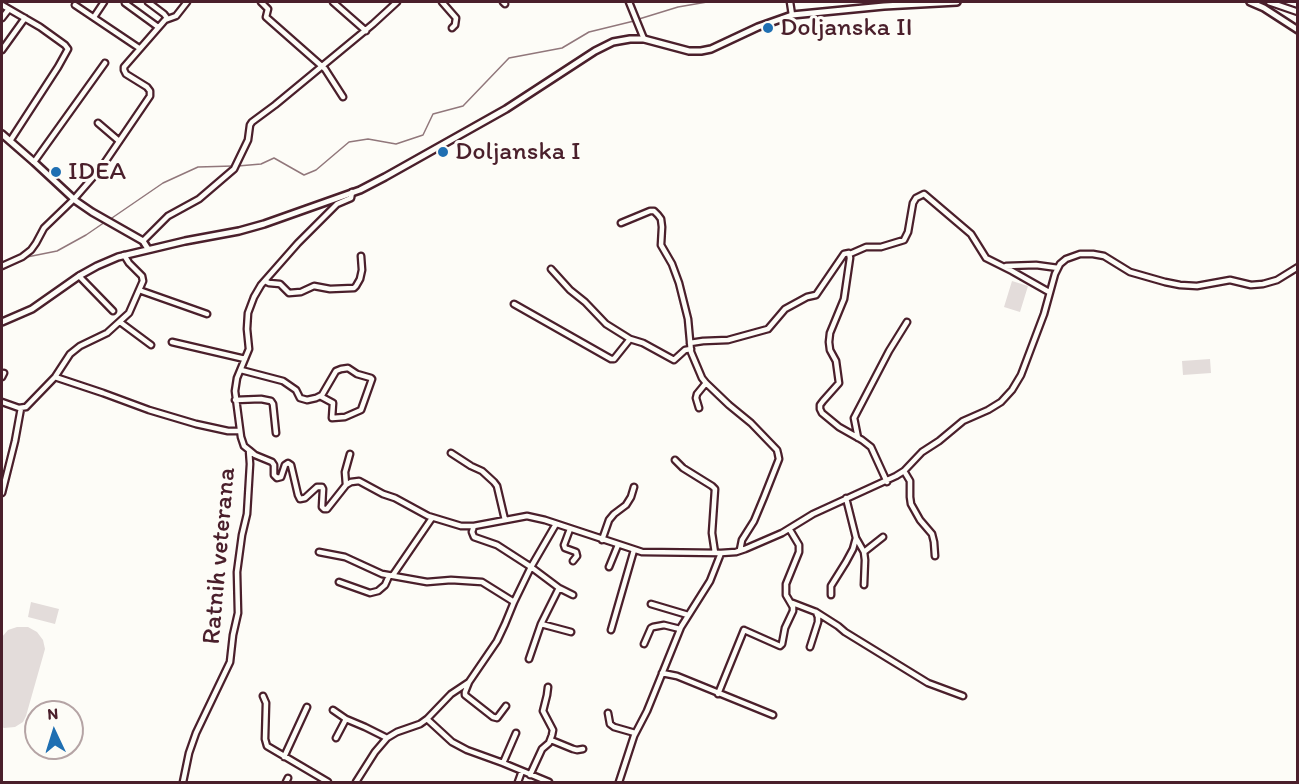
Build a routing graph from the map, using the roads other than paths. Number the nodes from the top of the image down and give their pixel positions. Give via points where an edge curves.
1 (104, 2) edge
2 (148, 2) edge
3 (187, 2) edge
4 (261, 2) edge
5 (333, 2) edge
6 (397, 2) edge
7 (442, 2) edge
8 (629, 2) edge
9 (790, 2) edge
10 (949, 2) edge
11 (957, 2) edge
12 (1250, 2) edge
13 (1269, 2) edge
14 (125, 3) dead end
15 (2, 5) edge
16 (75, 5) dead end
17 (9, 9) junction
18 (1298, 14) edge
19 (792, 15) junction
20 (94, 17) junction
21 (2, 18) edge
22 (25, 18) junction
23 (167, 18) junction
24 (158, 27) junction
25 (452, 28) dead end
26 (1298, 30) edge
27 (366, 31) junction
28 (644, 39) junction
29 (140, 48) junction
30 (2, 50) edge
31 (105, 63) dead end
32 (322, 67) junction
33 (343, 97) dead end
34 (98, 123) dead end
35 (2, 134) edge
36 (10, 141) junction
37 (119, 141) junction
38 (34, 162) junction
39 (352, 192) junction
40 (74, 199) junction
41 (621, 223) dead end
42 (143, 241) junction
43 (148, 249) junction
44 (850, 254) junction
45 (124, 255) junction
46 (362, 256) dead end
47 (2, 266) edge
48 (1003, 266) junction
49 (1298, 267) edge
50 (1058, 268) junction
51 (551, 269) dead end
52 (79, 276) junction
53 (265, 281) junction
54 (139, 290) junction
55 (1049, 292) junction
56 (514, 304) dead end
57 (113, 311) dead end
58 (207, 315) dead end
59 (2, 322) edge
60 (120, 322) junction
61 (908, 322) dead end
62 (630, 339) junction
63 (172, 342) dead end
64 (151, 345) dead end
65 (690, 346) junction
66 (245, 359) junction
67 (241, 370) junction
68 (55, 377) junction
69 (706, 383) junction
70 (320, 396) junction
71 (235, 400) junction
72 (2, 402) edge
73 (21, 408) junction
74 (699, 408) dead end
75 (240, 431) junction
76 (276, 433) dead end
77 (858, 438) junction
78 (249, 450) junction
79 (451, 453) dead end
80 (350, 454) dead end
81 (675, 460) dead end
82 (904, 471) junction
83 (887, 482) junction
84 (346, 485) junction
85 (634, 487) dead end
86 (2, 493) edge
87 (846, 498) junction
88 (432, 518) junction
89 (505, 520) junction
90 (556, 524) junction
91 (474, 526) junction
92 (570, 529) junction
93 (790, 530) junction
94 (884, 537) dead end
95 (856, 538) junction
96 (602, 540) junction
97 (618, 545) junction
98 (634, 550) junction
99 (740, 550) junction
100 (319, 552) dead end
101 (864, 552) junction
102 (718, 553) junction
103 (935, 556) dead end
104 (573, 561) dead end
105 (531, 567) junction
106 (609, 567) dead end
107 (393, 575) junction
108 (339, 582) dead end
109 (864, 585) dead end
110 (559, 588) junction
111 (573, 595) dead end
112 (831, 595) dead end
113 (514, 602) junction
114 (790, 602) junction
115 (651, 604) dead end
116 (816, 612) junction
117 (688, 615) junction
118 (541, 624) junction
119 (680, 628) junction
120 (610, 630) dead end
121 (571, 632) dead end
122 (644, 644) dead end
123 (810, 647) dead end
124 (529, 659) dead end
125 (662, 674) junction
126 (468, 682) junction
127 (548, 687) dead end
128 (718, 694) junction
129 (263, 696) dead end
130 (963, 696) dead end
131 (506, 706) dead end
132 (308, 707) dead end
133 (333, 710) dead end
134 (608, 713) dead end
135 (773, 715) dead end
136 (346, 719) junction
137 (427, 719) junction
138 (516, 733) dead end
139 (635, 733) junction
140 (336, 738) dead end
141 (387, 738) junction
142 (551, 740) junction
143 (583, 749) dead end
144 (284, 757) junction
145 (503, 763) junction
146 (522, 771) junction
147 (530, 775) junction
148 (183, 783) edge
149 (328, 783) edge
150 (356, 783) edge
151 (518, 783) edge
152 (549, 783) edge
153 (619, 783) edge

1 - 20 street
2 - 23 street
3 - 23 street via 176,15
4 - 32 street via 268,9 266,16
5 - 27 street
6 - 27 street
7 - 25 street via 456,18
8 - 28 street
9 - 19 street
10 - 11 street
10 - 19 street
12 - 26 street
13 - 18 street
14 - 24 street
15 - 17 street
16 - 20 street
17 - 21 street
17 - 22 street
19 - 28 street via 701,51
20 - 29 street
22 - 30 street
22 - 36 street via 68,49
23 - 24 street
24 - 29 street
27 - 32 street
28 - 39 street via 602,47 506,110
29 - 37 street via 124,71 147,87 150,94
31 - 38 street
32 - 33 street
32 - 42 street via 251,123 236,167 199,199 168,216
34 - 37 street
35 - 36 street
36 - 38 street
37 - 40 street via 98,173
38 - 40 street
39 - 43 street via 239,231
39 - 53 street, Ratnih veterana via 351,198 337,204
40 - 42 street
40 - 47 street via 42,230 31,250
41 - 65 street via 650,211 661,219 661,245 679,283
42 - 43 street
43 - 45 street
44 - 48 street via 904,240 913,203 924,194 971,234 986,258
44 - 65 street via 844,254 816,295 785,309 766,330
44 - 77 street via 844,299 829,342 839,383 820,409
45 - 52 street
45 - 54 street via 143,278
46 - 53 street via 360,279 354,288 314,286 289,293 280,284
48 - 50 street
48 - 55 street
49 - 50 street via 1263,284 1230,280 1197,286 1130,272 1104,256 1093,254 1066,259
50 - 55 street
51 - 62 street via 606,324
52 - 57 street
52 - 59 street via 38,306
53 - 66 street, Ratnih veterana via 248,313 249,349
54 - 58 street
54 - 60 street via 132,309
55 - 82 street via 1022,375 1012,390 1001,402 963,421
56 - 62 street via 611,359
60 - 64 street
60 - 68 street via 70,354
61 - 77 street via 854,418
62 - 65 street via 674,360
63 - 66 street
65 - 69 street
66 - 67 street, Ratnih veterana
67 - 70 street via 283,381 304,400
67 - 71 street, Ratnih veterana
68 - 73 street
68 - 75 street via 187,422
69 - 74 street via 697,394
69 - 99 street via 751,423 779,457
70 - 70 street via 340,369 348,368 372,379 361,410 345,417 332,418 333,403
71 - 75 street, Ratnih veterana
71 - 76 street via 271,401
72 - 73 street
73 - 86 street
75 - 78 street, Ratnih veterana
77 - 83 street via 871,447
78 - 84 street via 272,462 277,478 285,465 291,465 300,499 322,487 324,509
78 - 148 street, Ratnih veterana via 247,514 237,566 238,613 230,662 196,733
79 - 89 street via 491,478 497,486
80 - 84 street
81 - 102 street via 715,489 712,532
82 - 83 street
82 - 103 street via 910,481 911,504 932,534
83 - 87 street
84 - 88 street via 361,482
85 - 96 street via 626,505 609,520
87 - 93 street
87 - 95 street
88 - 91 street
88 - 107 street
89 - 90 street via 527,516
89 - 91 street
90 - 92 street
90 - 105 street
91 - 105 street via 475,538 497,545
92 - 96 street
92 - 104 street via 564,545 576,552
93 - 99 street
93 - 114 street via 799,548 785,589
94 - 101 street
95 - 101 street
95 - 112 street via 831,586
96 - 97 street
97 - 98 street
97 - 106 street
98 - 102 street
98 - 120 street
99 - 102 street
100 - 107 street
101 - 109 street
102 - 117 street via 710,581
105 - 110 street
105 - 113 street
107 - 108 street via 373,593
107 - 113 street via 427,582 482,582
110 - 111 street
110 - 118 street
113 - 126 street via 497,641
114 - 116 street
114 - 128 street via 793,611 781,645 744,630
115 - 117 street
116 - 123 street via 818,622
116 - 130 street via 928,683
117 - 119 street
118 - 121 street
118 - 124 street
119 - 122 street via 653,627
119 - 125 street
125 - 128 street via 677,676
125 - 139 street
126 - 131 street via 465,695 493,717 498,718
126 - 137 street
127 - 142 street via 543,711 553,730
128 - 135 street
129 - 144 street via 267,712 265,742
132 - 144 street
133 - 136 street
134 - 139 street via 610,724
136 - 140 street
136 - 141 street
137 - 141 street
137 - 145 street via 452,742
138 - 145 street
139 - 153 street
141 - 150 street
142 - 143 street
142 - 147 street via 542,749
144 - 149 street
145 - 146 street
146 - 147 street
146 - 151 street
147 - 152 street

